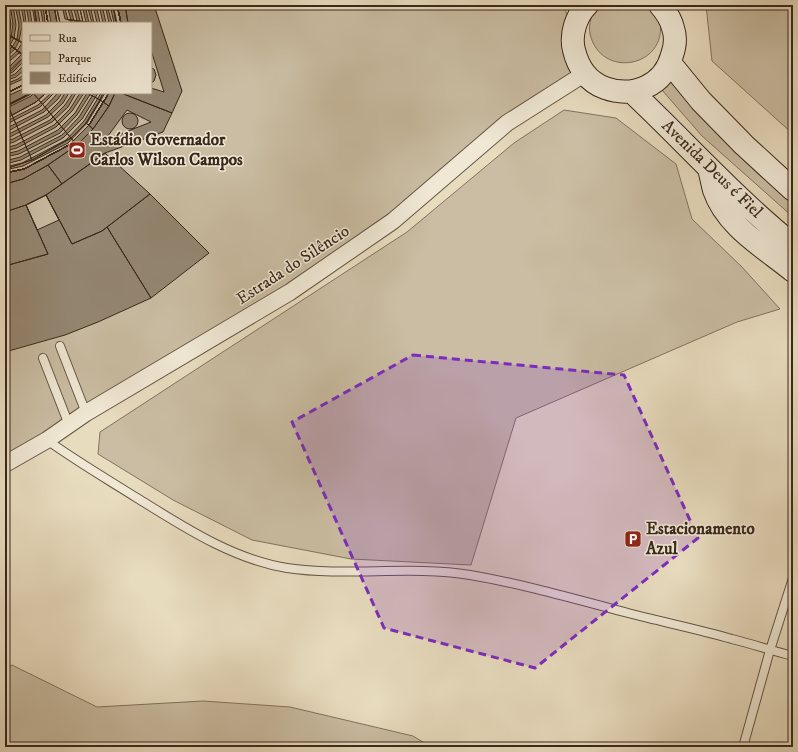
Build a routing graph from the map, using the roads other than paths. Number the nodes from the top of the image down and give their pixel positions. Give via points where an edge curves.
1 (660, 5) edge
2 (578, 10) edge
3 (670, 63) junction
4 (584, 74) junction
5 (632, 92) junction
6 (709, 168) junction
7 (793, 190) edge
8 (793, 245) edge
9 (793, 271) edge
10 (60, 346) dead end
11 (43, 358) dead end
12 (86, 414) junction
13 (69, 425) junction
14 (47, 440) junction
15 (5, 464) edge
16 (793, 578) edge
17 (770, 650) junction
18 (793, 656) edge
19 (743, 747) edge

1 - 3 main road via 674,30 675,47
2 - 4 main road via 572,44 576,61
3 - 5 main road via 661,77 648,87
3 - 7 main road via 701,101
4 - 5 main road via 598,86 615,92
4 - 12 street, Estrada do Silêncio via 507,123 393,221 290,292
5 - 6 main road, Avenida Deus é Fiel
6 - 8 main road, Avenida Deus é Fiel
6 - 9 main road via 714,190 722,208 734,224
10 - 12 lane
11 - 13 lane
12 - 13 street, Estrada do Silêncio
13 - 14 street, Estrada do Silêncio
14 - 15 street, Estrada do Silêncio
14 - 17 lane via 189,530 263,563 289,568 469,574 537,588
16 - 17 lane
17 - 18 lane
17 - 19 lane

